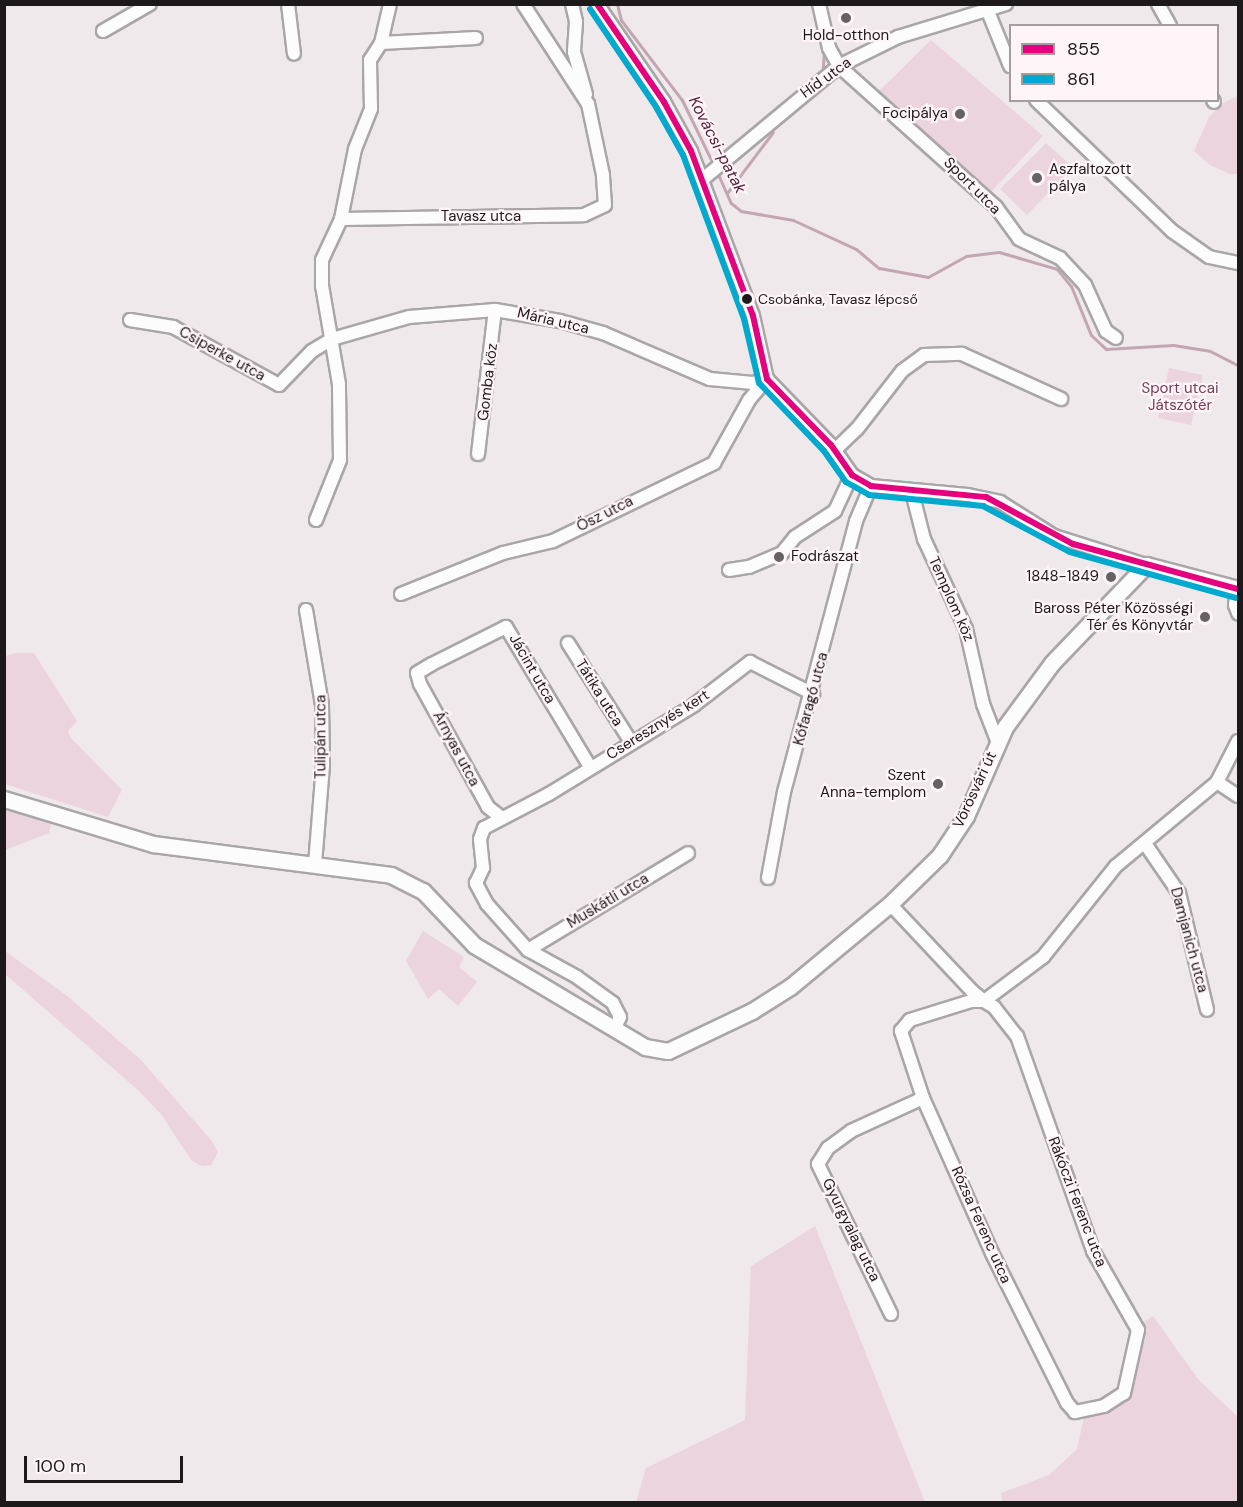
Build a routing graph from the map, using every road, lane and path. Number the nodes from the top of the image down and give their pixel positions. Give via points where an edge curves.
1 (150, 4) edge
2 (288, 4) edge
3 (390, 4) edge
4 (523, 4) edge
5 (572, 4) edge
6 (597, 4) edge
7 (819, 4) edge
8 (1006, 4) edge
9 (1158, 4) edge
10 (986, 8) edge
11 (1169, 24) edge
12 (103, 31) dead end
13 (476, 38) dead end
14 (381, 43) junction
15 (294, 54) dead end
16 (1009, 61) edge
17 (839, 66) junction
18 (1038, 102) edge
19 (588, 104) junction
20 (706, 177) junction
21 (341, 219) junction
22 (1239, 263) edge
23 (495, 310) junction
24 (130, 320) dead end
25 (1116, 338) dead end
26 (332, 339) junction
27 (767, 379) junction
28 (1061, 399) dead end
29 (835, 450) junction
30 (478, 454) dead end
31 (852, 475) junction
32 (871, 486) junction
33 (912, 492) junction
34 (835, 511) junction
35 (316, 520) dead end
36 (856, 521) junction
37 (1146, 565) junction
38 (729, 570) dead end
39 (1238, 589) edge
40 (401, 594) dead end
41 (306, 610) dead end
42 (1239, 613) edge
43 (568, 643) dead end
44 (417, 673) joint
45 (813, 694) junction
46 (997, 741) junction
47 (1239, 741) edge
48 (631, 742) junction
49 (590, 767) junction
50 (1217, 782) junction
51 (1239, 795) edge
52 (4, 799) edge
53 (502, 818) junction
54 (1146, 845) junction
55 (688, 853) dead end
56 (315, 865) junction
57 (768, 878) dead end
58 (890, 904) junction
59 (528, 950) junction
60 (984, 1001) junction
61 (1207, 1010) dead end
62 (614, 1030) junction
63 (923, 1098) junction
64 (891, 1314) dead end
65 (1075, 1412) joint

1 - 12 street
2 - 15 street
3 - 14 street
4 - 19 street
5 - 19 street via 576,22 574,52
6 - 20 street via 664,102
7 - 17 street via 829,48
8 - 10 street, Híd utca
9 - 11 street
10 - 16 street
10 - 17 street, Híd utca via 898,37
13 - 14 street
14 - 21 street via 370,60 370,109 356,149
17 - 20 street, Híd utca
17 - 25 street, Sport utca via 996,207 1018,239 1060,258 1085,285 1106,331
18 - 22 street via 1172,231 1209,257
19 - 21 street, Tavasz utca via 606,193 601,210 584,215
20 - 27 street via 753,316
21 - 26 street via 326,248 321,269
23 - 26 street, Mária utca via 409,317
23 - 27 street, Mária utca via 603,333 710,379 753,383
23 - 30 street, Gomba köz
24 - 26 street, Csiperke utca via 174,327 279,386 312,351
26 - 35 street via 339,384 340,460
27 - 29 street
27 - 40 street, Ősz utca via 749,400 714,463 553,540 503,553
28 - 29 street via 962,354 924,355 902,371 857,429
29 - 31 street
31 - 32 street
31 - 34 street
32 - 33 street
32 - 36 street, Kőfaragó utca
33 - 37 street via 968,495 1000,502 1054,536
33 - 46 street, Templom köz via 924,539 966,629 983,704
34 - 36 street
34 - 38 street via 795,537 782,553 749,567
36 - 45 street, Kőfaragó utca
37 - 39 main road
37 - 46 main road, Vörösvári út via 1052,663
39 - 42 street via 1235,605
41 - 56 street, Tulipán utca via 322,705 323,765
43 - 48 street, Tátika utca
44 - 49 street, Jácint utca via 506,627
44 - 53 street, Árnyas utca via 488,807
45 - 48 street, Cseresznyés kert via 750,663 694,705
45 - 57 street, Kőfaragó utca via 784,792
46 - 58 main road, Vörösvári út via 958,828 940,855
47 - 50 street
48 - 49 street, Cseresznyés kert
49 - 53 street, Cseresznyés kert
50 - 51 street
50 - 54 street
52 - 56 main road, Vörösvári út via 153,844
53 - 59 street, Cseresznyés kert via 481,833 483,868 476,883 498,919
54 - 60 street via 1116,866 1043,957
54 - 61 street, Damjanich utca via 1179,892
55 - 59 street, Muskátli utca
56 - 62 main road, Vörösvári út via 376,872 407,882 423,891 474,945
58 - 60 street, Rákóczi Ferenc utca
58 - 62 main road, Vörösvári út via 790,987 717,1029 668,1051 645,1047
59 - 62 street via 577,977 613,1004 620,1017
60 - 63 street, Rózsa Ferenc utca via 971,1001 910,1020 901,1031
60 - 65 street, Rákóczi Ferenc utca via 994,1007 1017,1036 1092,1251 1138,1330 1124,1393 1104,1406
63 - 64 street, Gyurgyalag utca via 851,1131 828,1148 818,1164
63 - 65 street, Rózsa Ferenc utca via 992,1253 1066,1403

